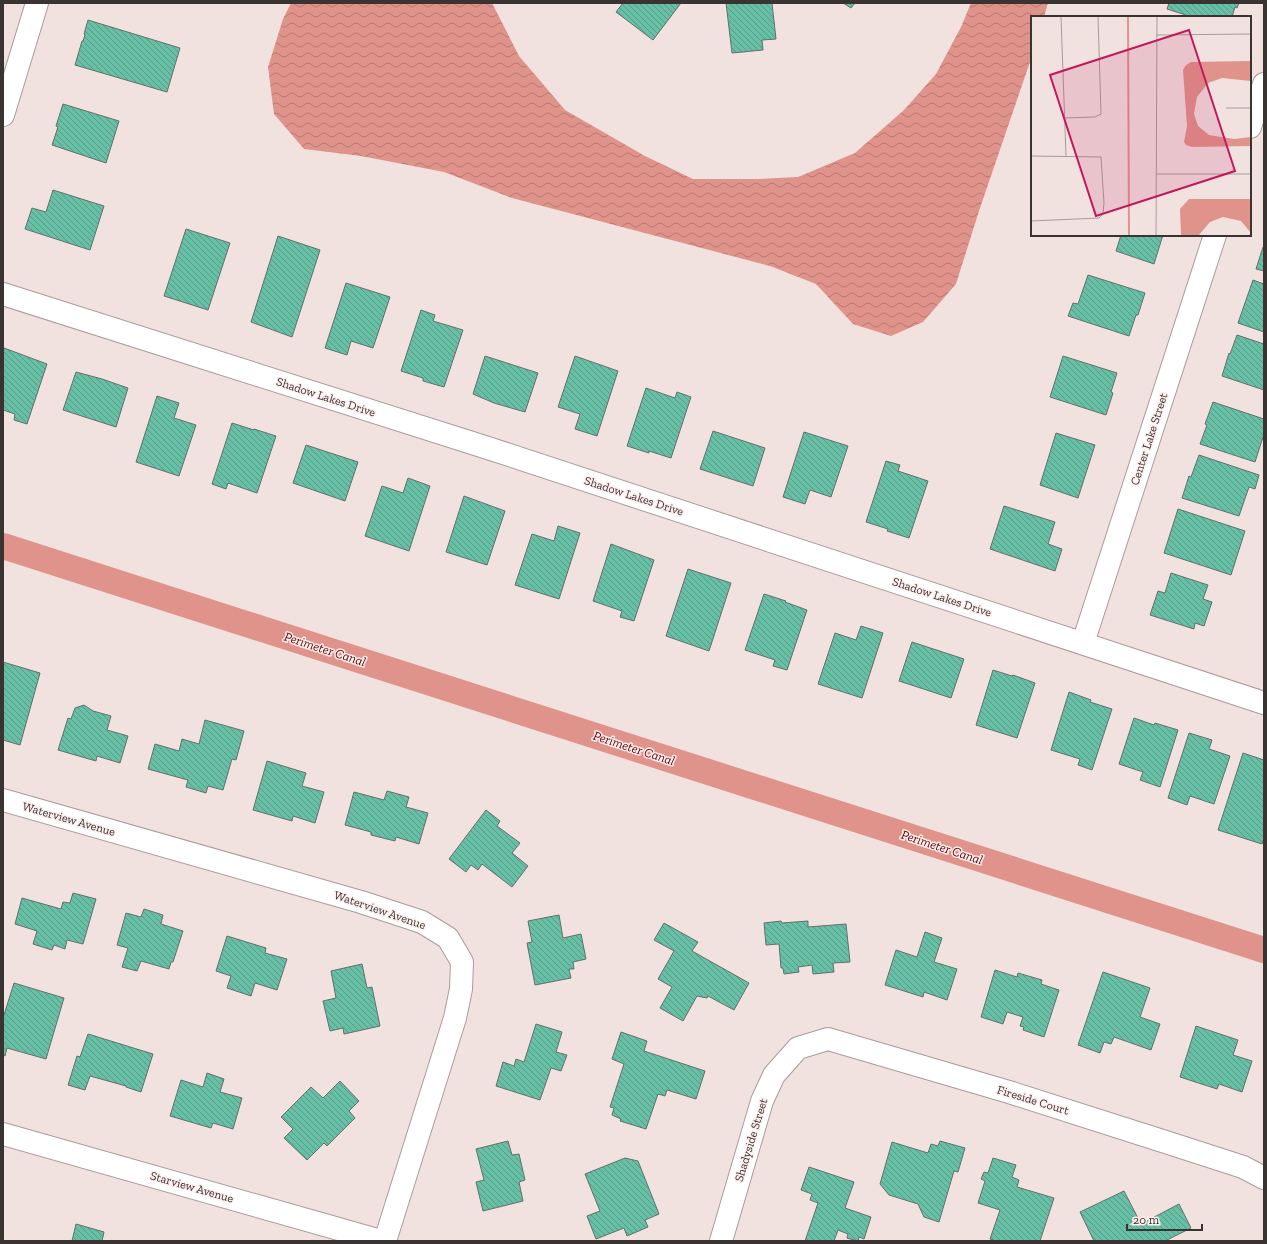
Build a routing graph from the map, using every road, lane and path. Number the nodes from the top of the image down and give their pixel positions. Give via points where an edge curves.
1 (38, 3) edge
2 (1264, 84) edge
3 (3, 115) edge
4 (1251, 124) edge
5 (1215, 236) edge
6 (3, 294) edge
7 (1083, 643) junction
8 (1264, 703) edge
9 (3, 800) edge
10 (798, 1048) joint
11 (3, 1134) edge
12 (1264, 1178) edge
13 (381, 1241) edge
14 (385, 1241) edge
15 (721, 1241) edge

1 - 3 street
2 - 4 street
5 - 7 street, Center Lake Street
6 - 7 street, Shadow Lakes Drive via 491,449
7 - 8 street, Shadow Lakes Drive
9 - 14 street, Waterview Avenue via 361,902 422,922 448,938 462,962 462,989
10 - 12 street, Fireside Court via 828,1039 1009,1092 1175,1145 1243,1168
10 - 15 street, Shadyside Street via 774,1075 762,1101
11 - 13 street, Starview Avenue

